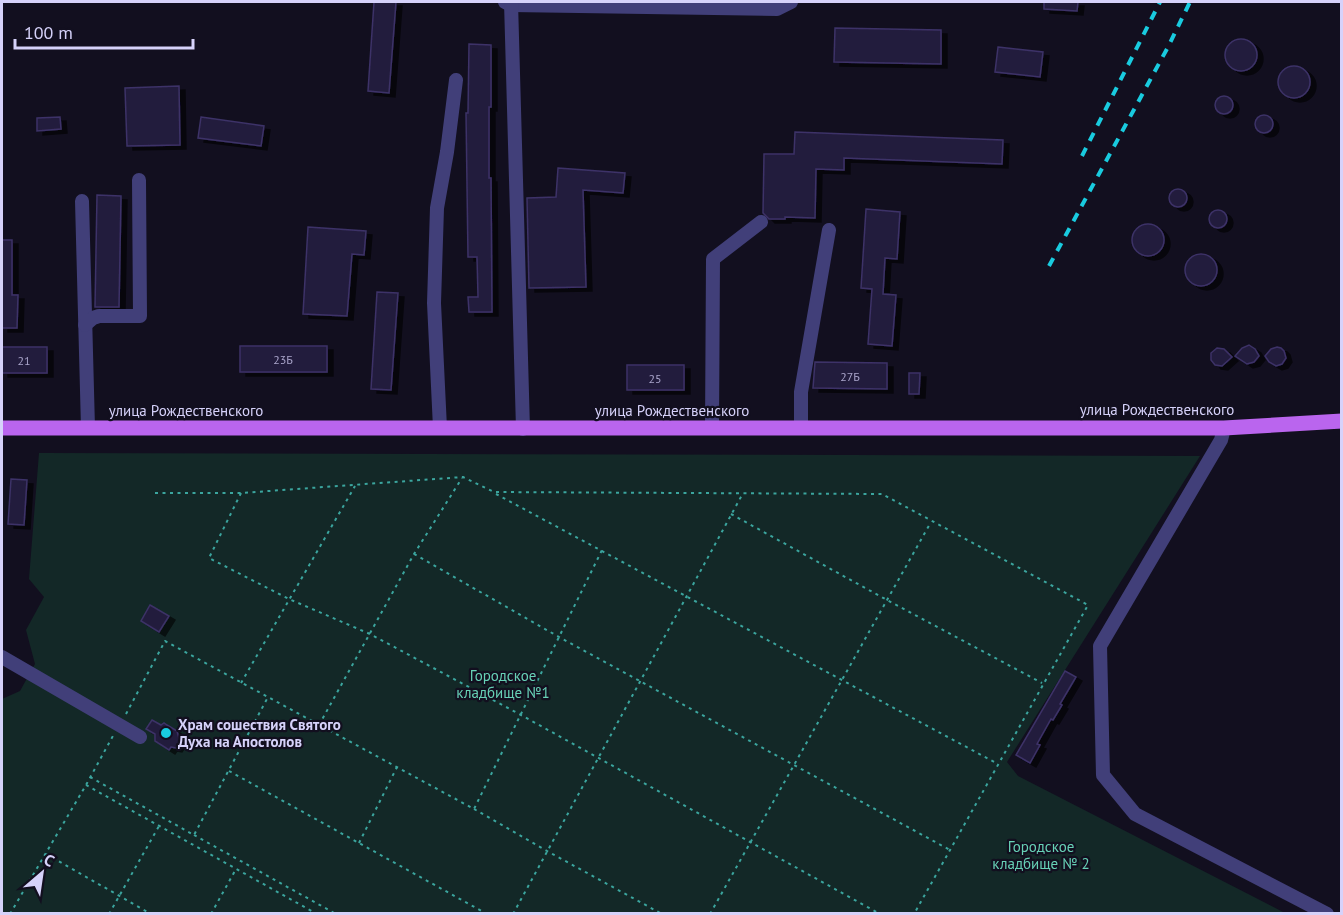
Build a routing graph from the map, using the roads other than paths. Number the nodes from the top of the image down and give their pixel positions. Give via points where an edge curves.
1 (791, 2) edge
2 (508, 3) edge
3 (456, 80) dead end
4 (139, 180) dead end
5 (82, 201) dead end
6 (761, 222) dead end
7 (829, 230) dead end
8 (85, 325) junction
9 (1341, 422) edge
10 (2, 428) edge
11 (88, 428) junction
12 (712, 428) junction
13 (801, 428) junction
14 (1224, 428) junction
15 (440, 429) junction
16 (523, 429) junction
17 (2, 657) edge
18 (140, 737) dead end
19 (1327, 914) edge

1 - 2 street via 777,9
2 - 16 street
3 - 15 street via 437,208 434,303
4 - 8 street via 140,316 99,316
5 - 8 street
6 - 12 street via 713,259
7 - 13 street via 801,392
8 - 11 street
9 - 14 main road, улица Рождественского
10 - 11 main road, улица Рождественского
11 - 15 main road, улица Рождественского
12 - 13 main road, улица Рождественского
12 - 16 main road, улица Рождественского
13 - 14 main road, улица Рождественского
14 - 19 street via 1221,440 1100,645 1103,775 1135,814
15 - 16 main road, улица Рождественского
17 - 18 street

